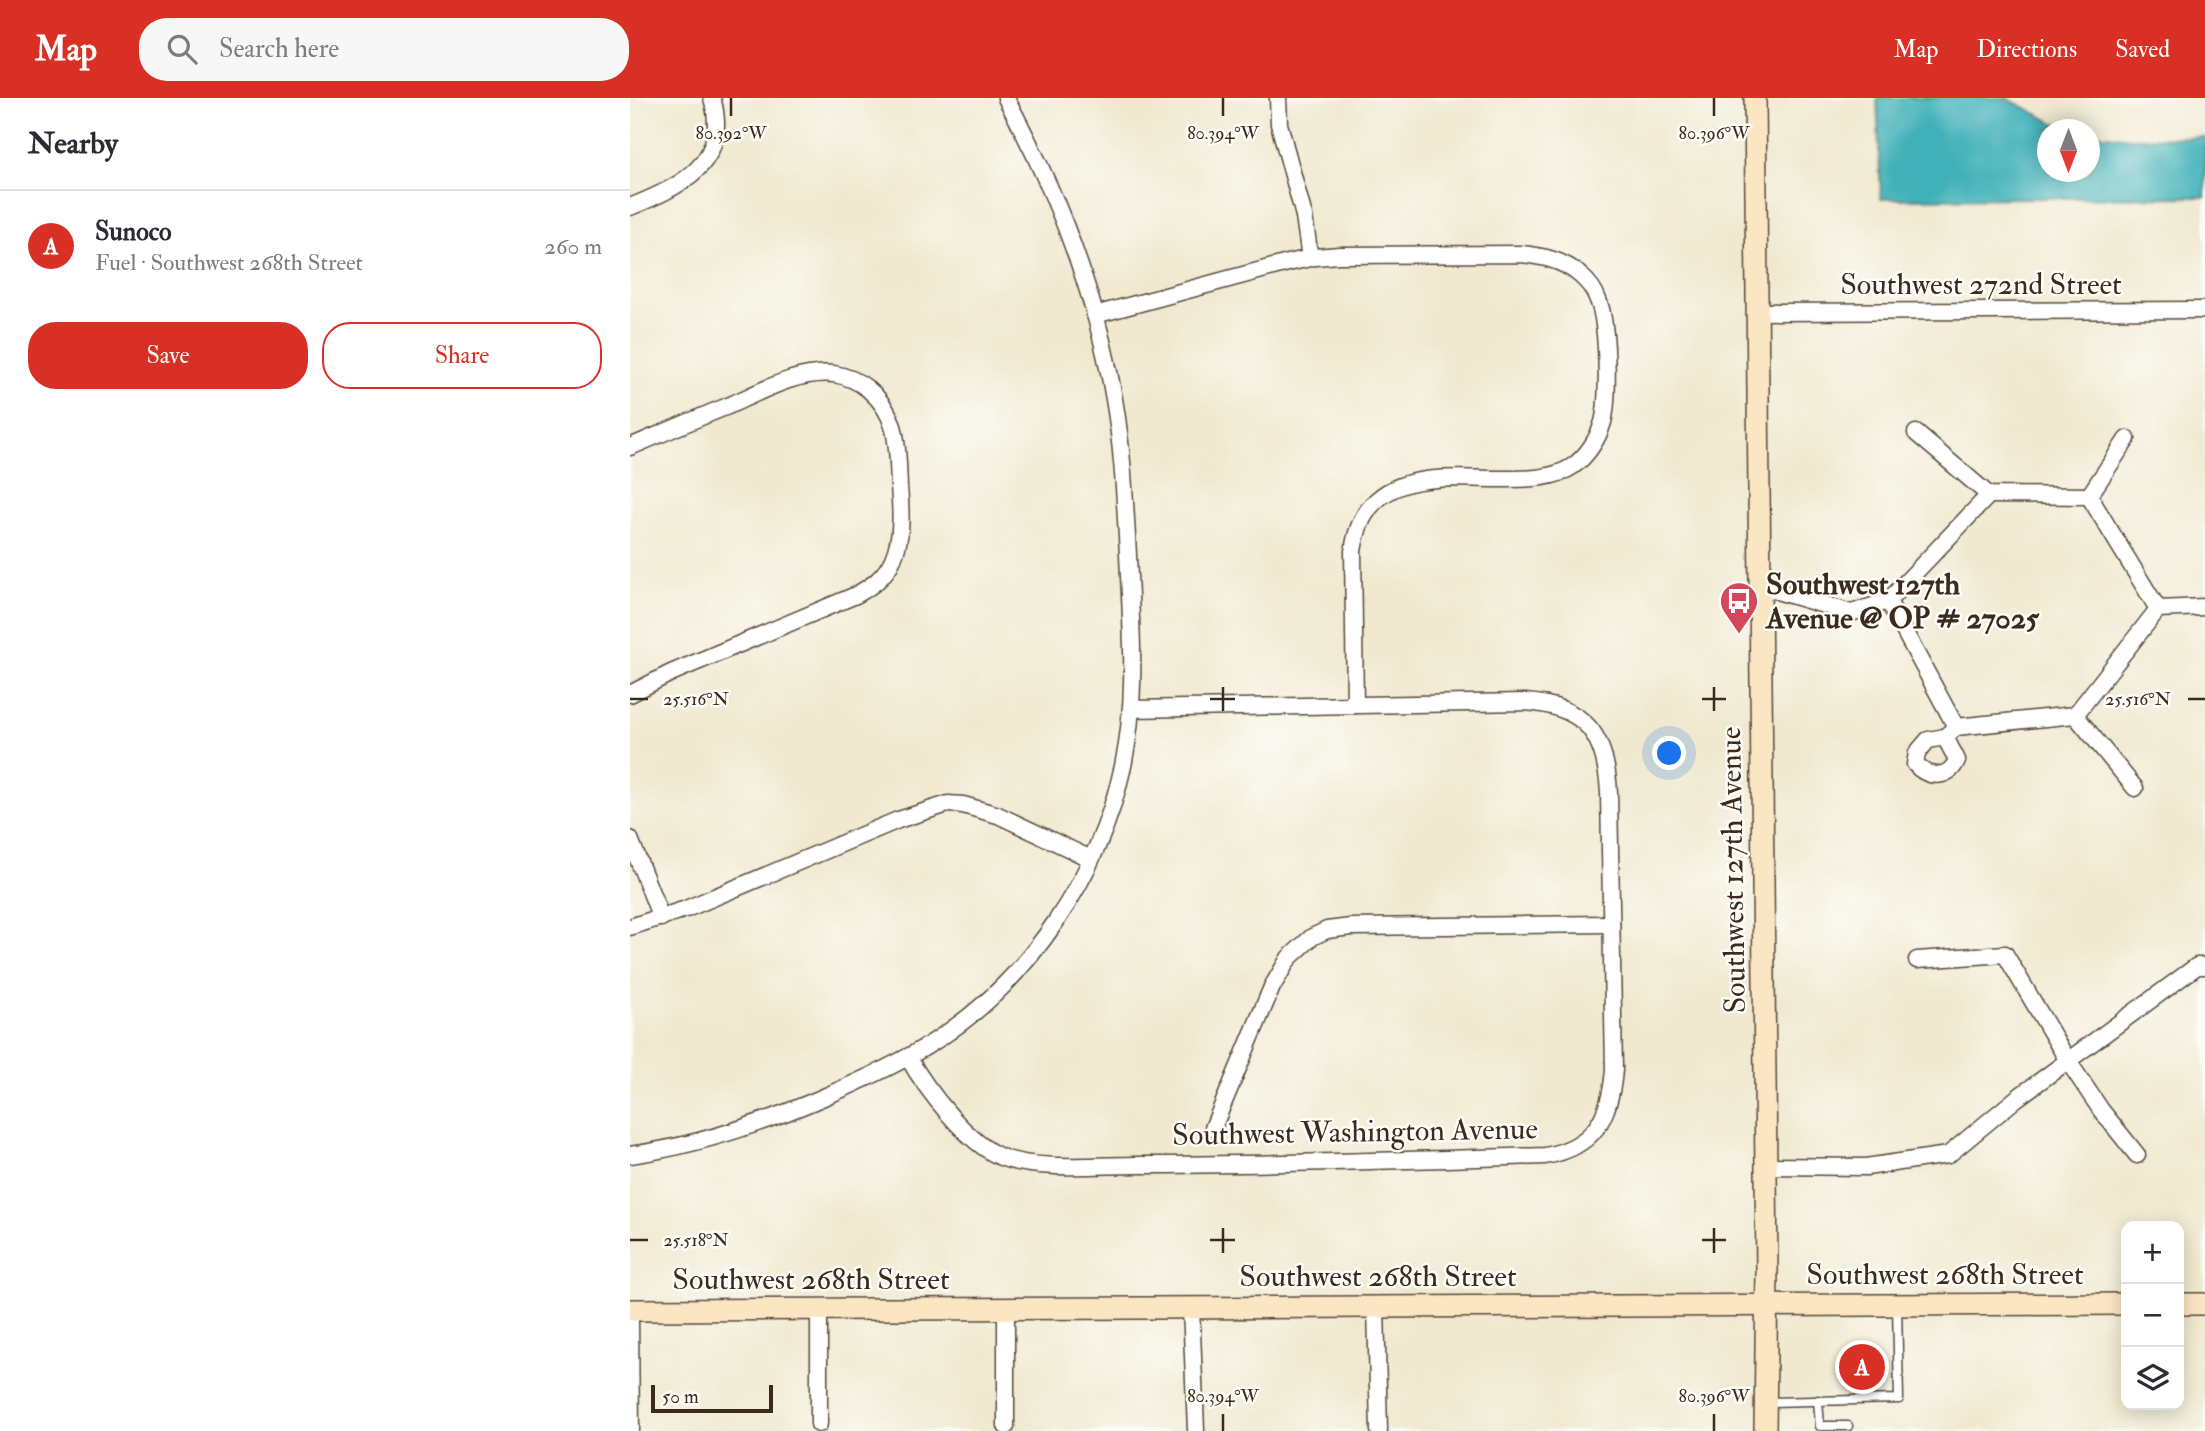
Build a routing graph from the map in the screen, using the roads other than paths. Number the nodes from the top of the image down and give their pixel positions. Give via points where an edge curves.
1 (712, 98) edge
2 (1006, 98) edge
3 (1278, 98) edge
4 (1755, 98) edge
5 (630, 207) edge
6 (1310, 258) junction
7 (2205, 310) edge
8 (1757, 313) junction
9 (1096, 315) junction
10 (1916, 433) dead end
11 (2127, 439) dead end
12 (630, 447) edge
13 (1989, 495) junction
14 (2089, 495) junction
15 (1760, 586) junction
16 (1888, 601) junction
17 (2205, 607) edge
18 (2158, 609) junction
19 (630, 694) edge
20 (1355, 705) junction
21 (1132, 709) junction
22 (2076, 715) junction
23 (2136, 788) dead end
24 (630, 839) edge
25 (1091, 859) junction
26 (661, 918) junction
27 (1611, 924) junction
28 (630, 927) edge
29 (1917, 960) dead end
30 (2205, 966) edge
31 (908, 1057) junction
32 (2068, 1061) junction
33 (1213, 1128) dead end
34 (2137, 1154) dead end
35 (630, 1155) edge
36 (1765, 1166) junction
37 (1767, 1304) junction
38 (1897, 1304) junction
39 (2121, 1304) edge
40 (2184, 1304) edge
41 (2205, 1304) edge
42 (1376, 1306) junction
43 (1191, 1307) junction
44 (1006, 1308) junction
45 (819, 1309) junction
46 (630, 1310) edge
47 (630, 1318) edge
48 (1818, 1400) junction
49 (1766, 1402) junction
50 (819, 1424) dead end
51 (1006, 1426) dead end
52 (1848, 1426) dead end
53 (1196, 1430) edge
54 (631, 1431) edge
55 (1379, 1431) edge
56 (1765, 1431) edge

1 - 5 street via 715,136 702,164 680,185
2 - 9 street via 1053,192
3 - 6 street via 1279,124 1304,216
4 - 8 main road, Southwest 127th Avenue
6 - 9 street
6 - 20 street via 1541,256 1580,274 1599,301 1603,317 1603,422 1585,455 1572,467 1544,477 1406,483 1387,491 1372,505 1353,551
7 - 8 street, Southwest 272nd Street
8 - 15 main road, Southwest 127th Avenue
9 - 21 street via 1114,401 1123,478
10 - 13 street
11 - 14 street
12 - 19 street via 796,379 826,374 850,378 878,397 892,419 901,530 892,561 873,586
13 - 14 street
13 - 16 street
14 - 18 street
15 - 16 street via 1851,613
15 - 36 main road, Southwest 127th Avenue
16 - 22 street via 1951,732
17 - 18 street
18 - 22 street
20 - 21 street, Southwest Washington Avenue
20 - 27 street, Southwest Washington Avenue via 1534,702 1586,723 1597,736 1608,771
21 - 25 street via 1117,789
22 - 23 street
24 - 26 street
25 - 26 street via 998,815 948,804 898,820
25 - 31 street via 1066,906 1018,969 967,1018
26 - 28 street
27 - 31 street, Southwest Washington Avenue via 1612,1089 1600,1123 1588,1138 1563,1153 1196,1165 1030,1163 999,1156 970,1135 920,1079
27 - 33 street via 1351,927 1312,937 1280,971
29 - 32 street via 2005,954
30 - 32 street via 2197,966
31 - 35 street via 763,1122 688,1145
32 - 34 street
32 - 36 street via 1948,1155 1866,1167
36 - 37 main road, Southwest 127th Avenue
37 - 38 main road, Southwest 268th Street
37 - 42 main road, Southwest 268th Street
37 - 49 main road, Southwest 127th Avenue
38 - 39 main road, Southwest 268th Street
38 - 48 lane via 1899,1399
40 - 41 main road
42 - 43 main road, Southwest 268th Street
42 - 55 street
43 - 44 main road, Southwest 268th Street
43 - 53 street
44 - 45 main road, Southwest 268th Street
44 - 51 street
45 - 46 main road, Southwest 268th Street
45 - 50 street
47 - 54 street
48 - 49 lane
48 - 52 lane via 1820,1426
49 - 56 main road, Southwest 127th Avenue

